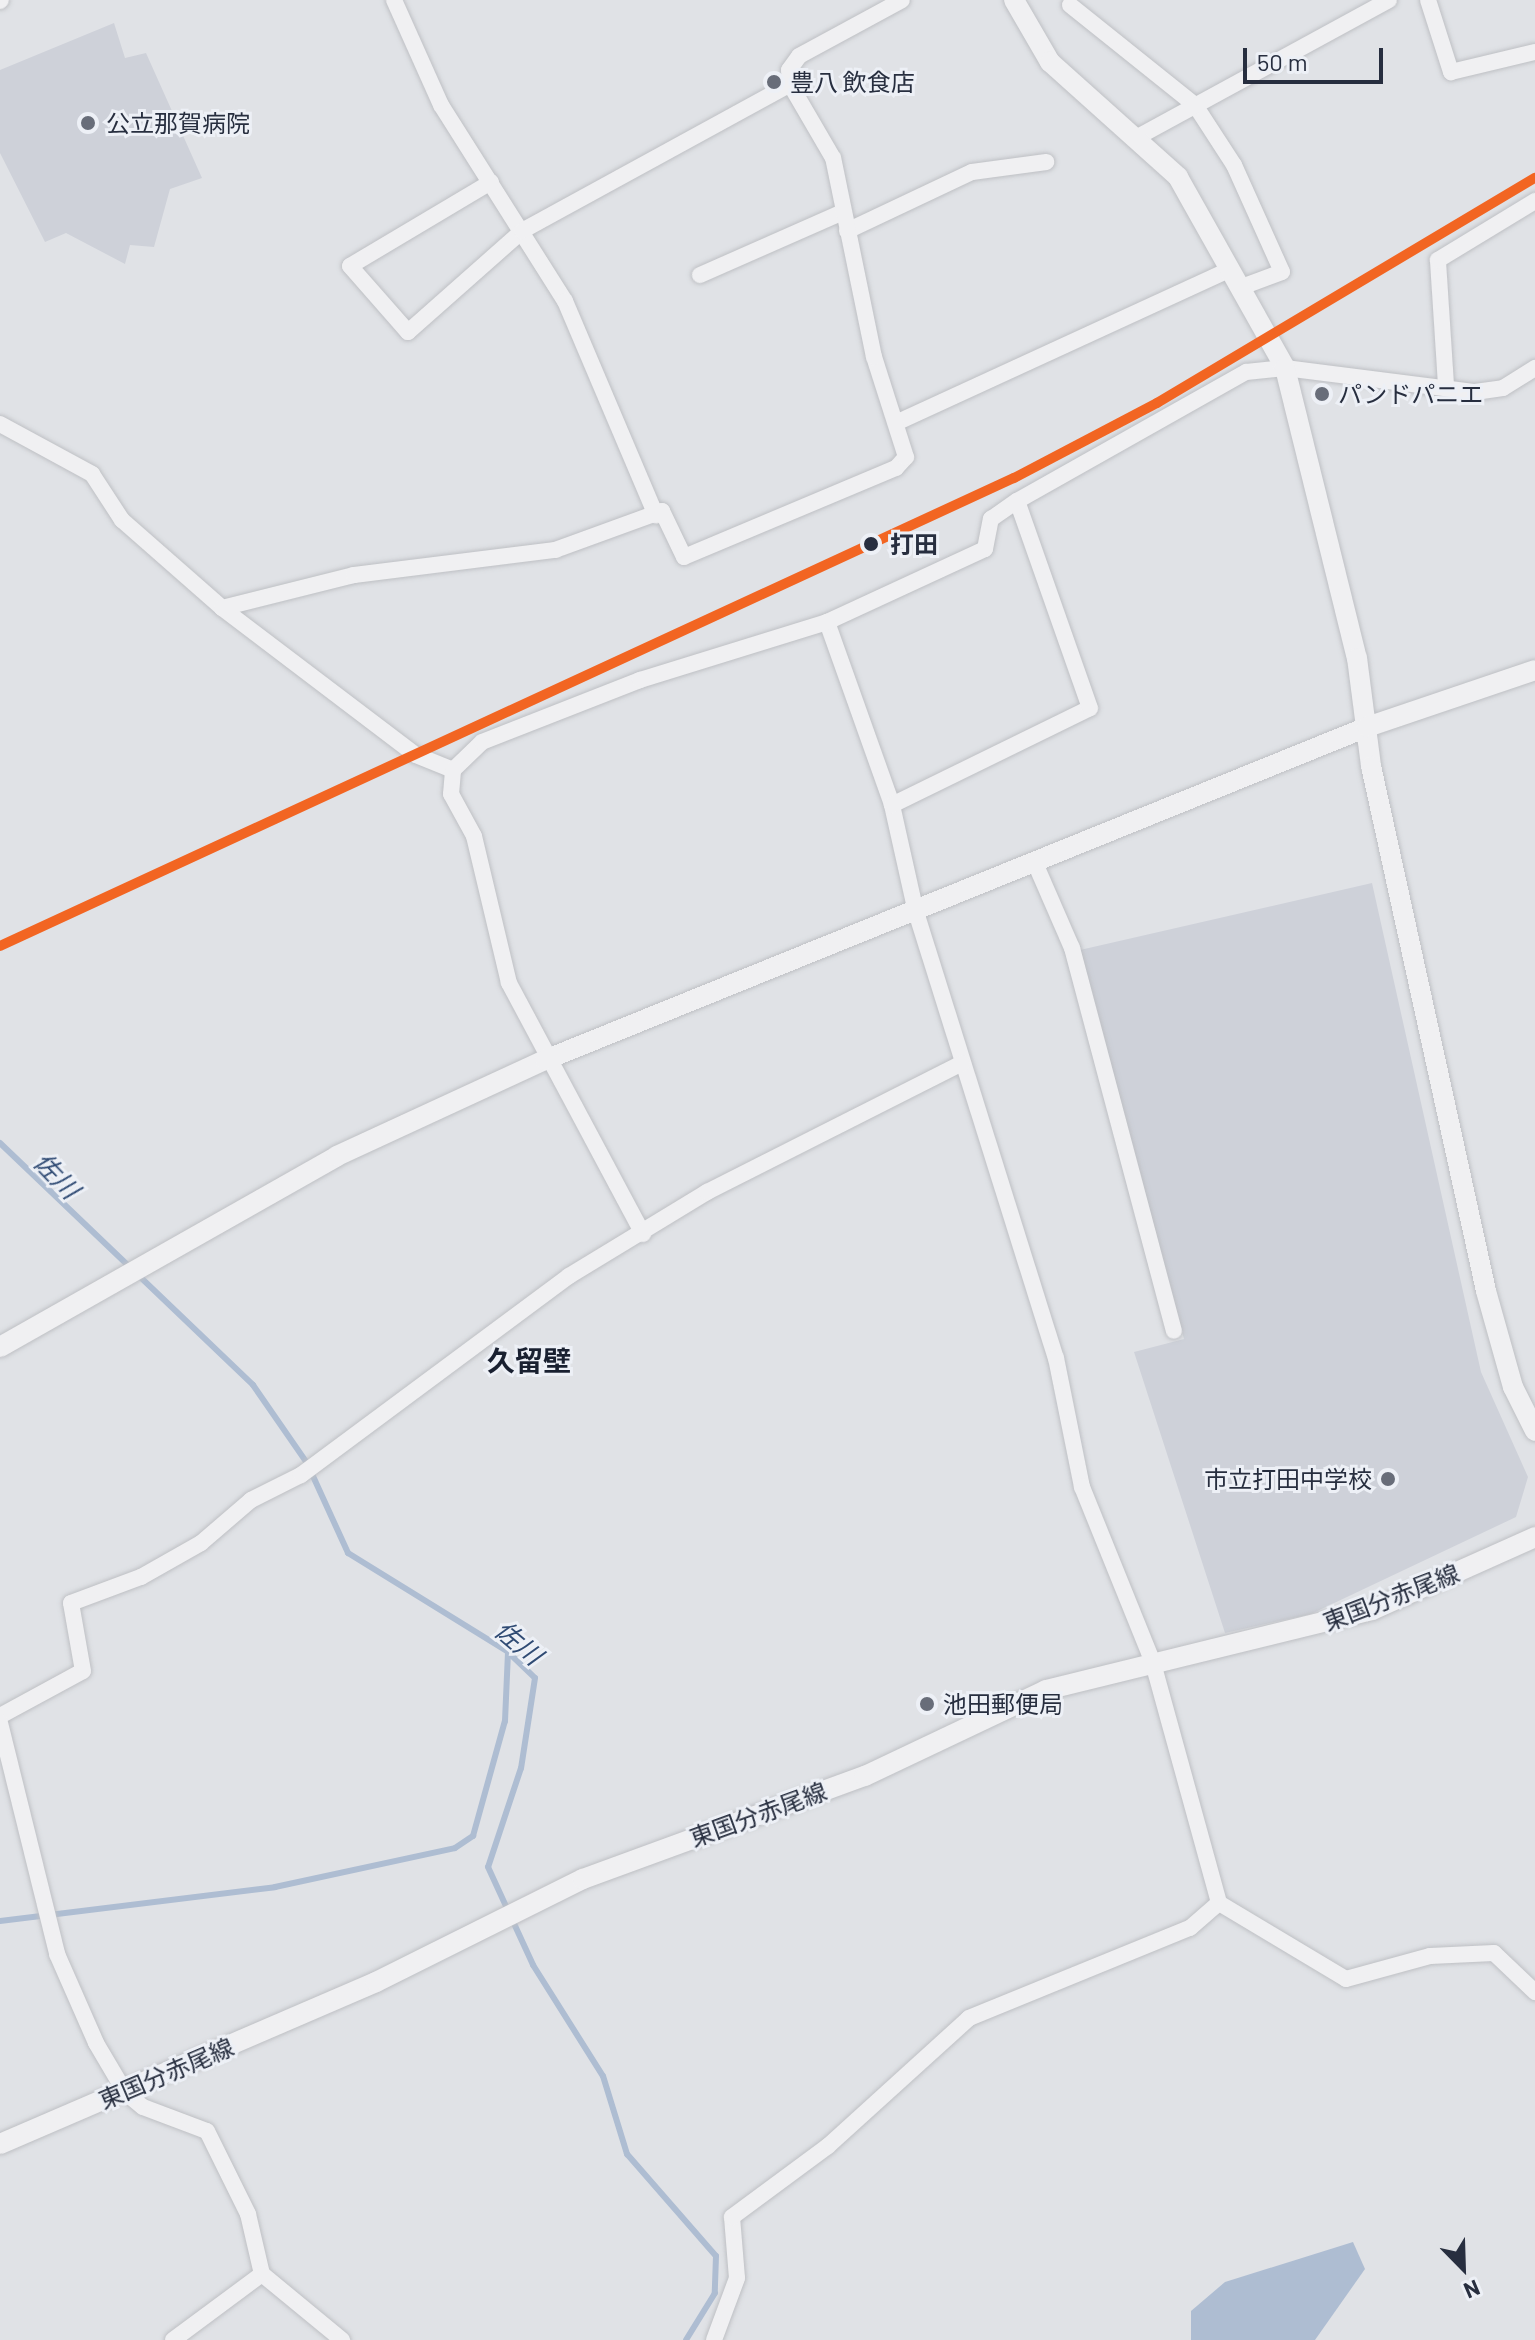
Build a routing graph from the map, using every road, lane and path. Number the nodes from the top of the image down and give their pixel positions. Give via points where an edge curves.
1 (394, 0) edge
2 (902, 0) edge
3 (1014, 0) edge
4 (1389, 0) edge
5 (1428, 0) edge
6 (1070, 2) edge
7 (1535, 52) edge
8 (790, 84) junction
9 (1195, 105) junction
10 (1136, 138) junction
11 (1046, 162) dead end
12 (491, 182) junction
13 (1535, 201) edge
14 (843, 212) junction
15 (522, 231) junction
16 (847, 231) junction
17 (700, 275) dead end
18 (1234, 279) junction
19 (1285, 368) junction
20 (1535, 368) edge
21 (1446, 385) junction
22 (896, 423) junction
23 (0, 424) edge
24 (1017, 501) junction
25 (656, 515) junction
26 (222, 608) junction
27 (827, 622) junction
28 (1535, 670) edge
29 (1367, 727) junction
30 (453, 770) junction
31 (892, 805) junction
32 (1035, 863) junction
33 (916, 912) junction
34 (545, 1060) junction
35 (962, 1063) junction
36 (643, 1234) junction
37 (1174, 1331) dead end
38 (0, 1347) edge
39 (1535, 1431) edge
40 (1535, 1537) edge
41 (1153, 1663) junction
42 (0, 1716) edge
43 (0, 1723) edge
44 (4, 1754) edge
45 (1219, 1903) junction
46 (1535, 1992) edge
47 (125, 2092) junction
48 (0, 2144) edge
49 (262, 2274) junction
50 (173, 2340) edge
51 (342, 2340) edge
52 (714, 2340) edge

1 - 12 street via 441,105
2 - 8 street via 799,56
3 - 10 street via 1050,62
4 - 9 street
5 - 7 street via 1451,72
6 - 9 street
8 - 14 street via 824,136
8 - 15 street
9 - 10 street
9 - 18 street via 1234,165 1282,272
10 - 18 street via 1178,177
11 - 16 street via 972,172
12 - 15 street
12 - 15 street via 350,266 408,332
13 - 21 street via 1438,260
14 - 16 street
14 - 17 street
15 - 25 street via 565,301
16 - 22 street via 874,357
18 - 19 street
18 - 22 street
19 - 21 street via 1310,376
19 - 24 street via 1246,372
19 - 29 street
20 - 21 street via 1503,388 1475,392
22 - 25 street via 906,457 896,468 684,557 662,511
23 - 26 street via 92,474 122,520
24 - 27 street via 991,519 985,549
24 - 31 street via 1090,708
25 - 26 street via 555,550 354,575
26 - 30 street via 416,755
27 - 30 street via 640,680 496,736
27 - 31 street
28 - 29 street
29 - 32 street
29 - 39 street via 1486,1291 1513,1387
30 - 34 street via 451,794 474,836 509,983
31 - 33 street
32 - 33 street
32 - 37 street via 1072,948
33 - 34 street
33 - 35 street
34 - 36 street
34 - 38 street via 337,1156
35 - 36 street via 772,1156
35 - 41 street via 1056,1358 1082,1487
36 - 42 street via 569,1276 315,1459 301,1475 251,1500 201,1543 153,1570 71,1603 83,1671
40 - 41 street, 東国分赤尾線 via 1372,1610
41 - 45 street
41 - 47 street, 東国分赤尾線 via 1046,1690 865,1776 636,1857
43 - 44 street
44 - 47 street via 57,1954
45 - 46 street via 1346,1979 1430,1956 1494,1953
45 - 52 street via 1190,1928 969,2018 828,2146 732,2217 737,2278
47 - 48 street, 東国分赤尾線
47 - 49 street via 143,2107 207,2131 248,2214
49 - 50 street
49 - 51 street

